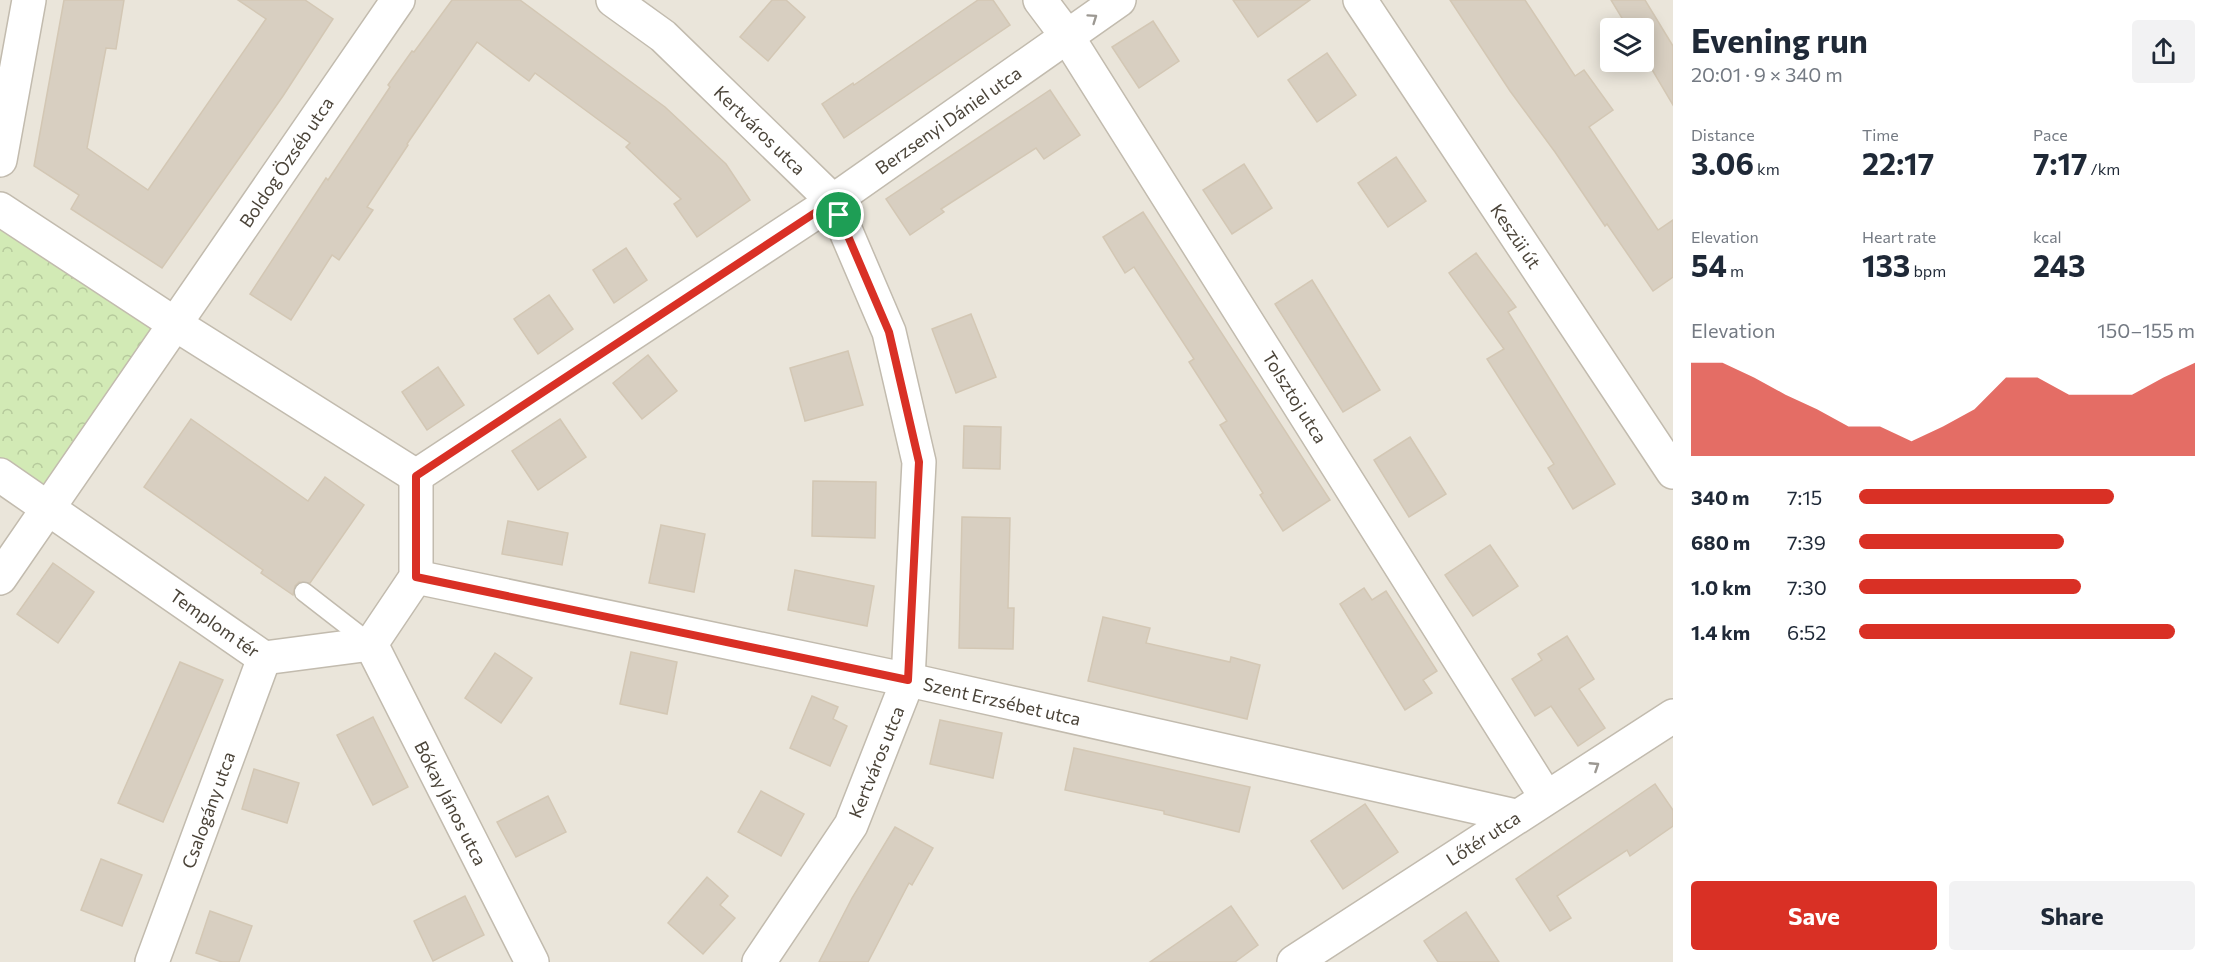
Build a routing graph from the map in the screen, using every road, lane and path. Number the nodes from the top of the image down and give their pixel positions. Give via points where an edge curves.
1 (29, 0) edge
2 (398, 0) edge
3 (613, 0) edge
4 (1040, 0) edge
5 (1119, 0) edge
6 (1360, 0) edge
7 (1067, 36) junction
8 (0, 160) edge
9 (833, 201) junction
10 (0, 209) edge
11 (175, 324) junction
12 (1673, 472) edge
13 (0, 475) edge
14 (416, 476) junction
15 (49, 508) junction
16 (416, 577) junction
17 (0, 578) edge
18 (304, 592) dead end
19 (371, 644) junction
20 (264, 658) junction
21 (908, 680) junction
22 (1673, 716) edge
23 (1546, 797) junction
24 (1516, 816) junction
25 (152, 962) edge
26 (532, 962) edge
27 (759, 962) edge
28 (1294, 962) edge

1 - 8 street
2 - 11 street, Boldog Özséb utca
3 - 9 street, Kertváros utca via 663,36
4 - 7 street, Tolsztoj utca
7 -> 5 street, Berzsenyi Dániel utca
6 - 12 street, Keszüi út
7 - 9 street, Berzsenyi Dániel utca
7 - 23 street, Tolsztoj utca
9 - 14 street, Berzsenyi Dániel utca
9 - 21 street, Kertváros utca via 889,332 919,462
10 - 11 street
11 - 14 street
11 - 15 street
13 - 15 street, Templom tér
14 - 16 street
15 - 17 street
15 - 20 street, Templom tér
16 - 19 street
16 - 21 street, Szent Erzsébet utca
18 - 19 lane
19 - 20 street, Templom tér
19 - 26 street, Bókay János utca
20 - 25 street, Csalogány utca
21 - 24 street, Szent Erzsébet utca
21 - 27 street, Kertváros utca via 851,825
23 -> 22 street, Lőtér utca
23 - 24 street, Lőtér utca
24 - 28 street, Lőtér utca

